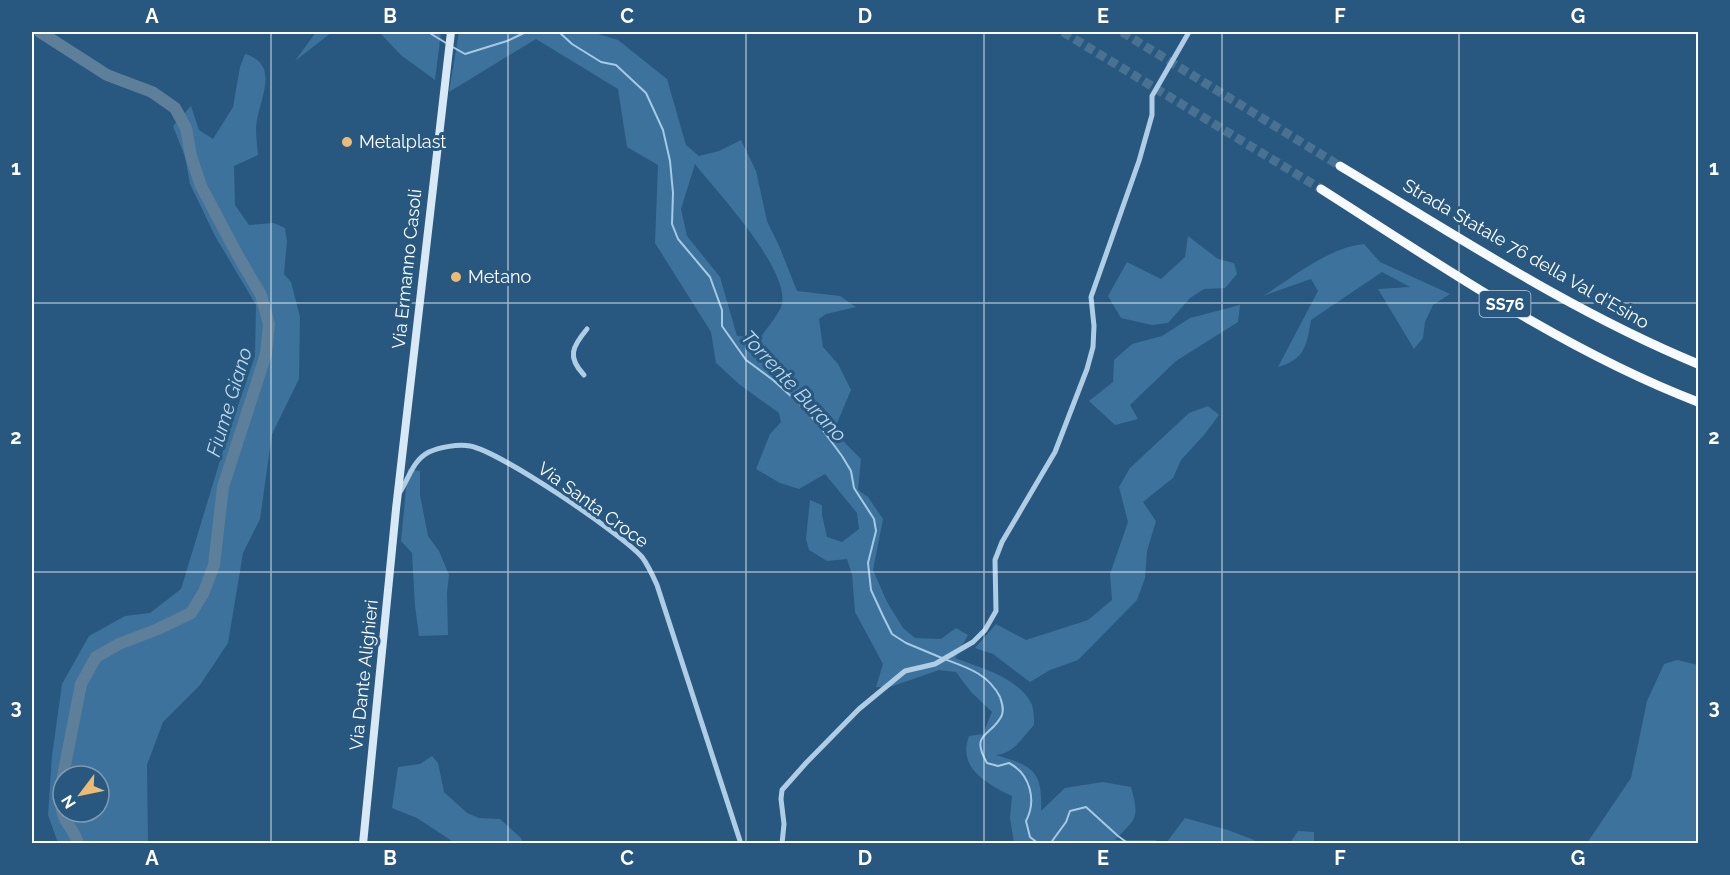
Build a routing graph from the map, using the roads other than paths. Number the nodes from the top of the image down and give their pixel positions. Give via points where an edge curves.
1 (1189, 32) edge
2 (451, 35) edge
3 (1340, 166) tunnel mouth
4 (1321, 189) tunnel mouth
5 (587, 329) dead end
6 (1698, 364) edge
7 (584, 375) dead end
8 (1698, 402) edge
9 (398, 494) junction
10 (396, 509) joint
11 (363, 843) edge
12 (741, 843) edge
13 (782, 843) edge

1 - 13 street via 1152,96 1152,115 1139,161 1091,297 1093,347 1087,369 1055,452 995,560 996,611 973,642 935,664 905,671 806,763 782,790
2 - 9 main road, Via Ermanno Casoli
3 - 6 highway, Strada Statale 76 della Val d'Esino / SS76 via 1564,298
4 - 8 highway, SS76 via 1551,331
5 - 7 street via 576,342 573,358
9 - 10 main road, Via Ermanno Casoli
9 - 12 street, Via Santa Croce via 414,466 429,452 469,446 506,462 583,511 643,558 657,585
10 - 11 main road, Via Dante Alighieri

